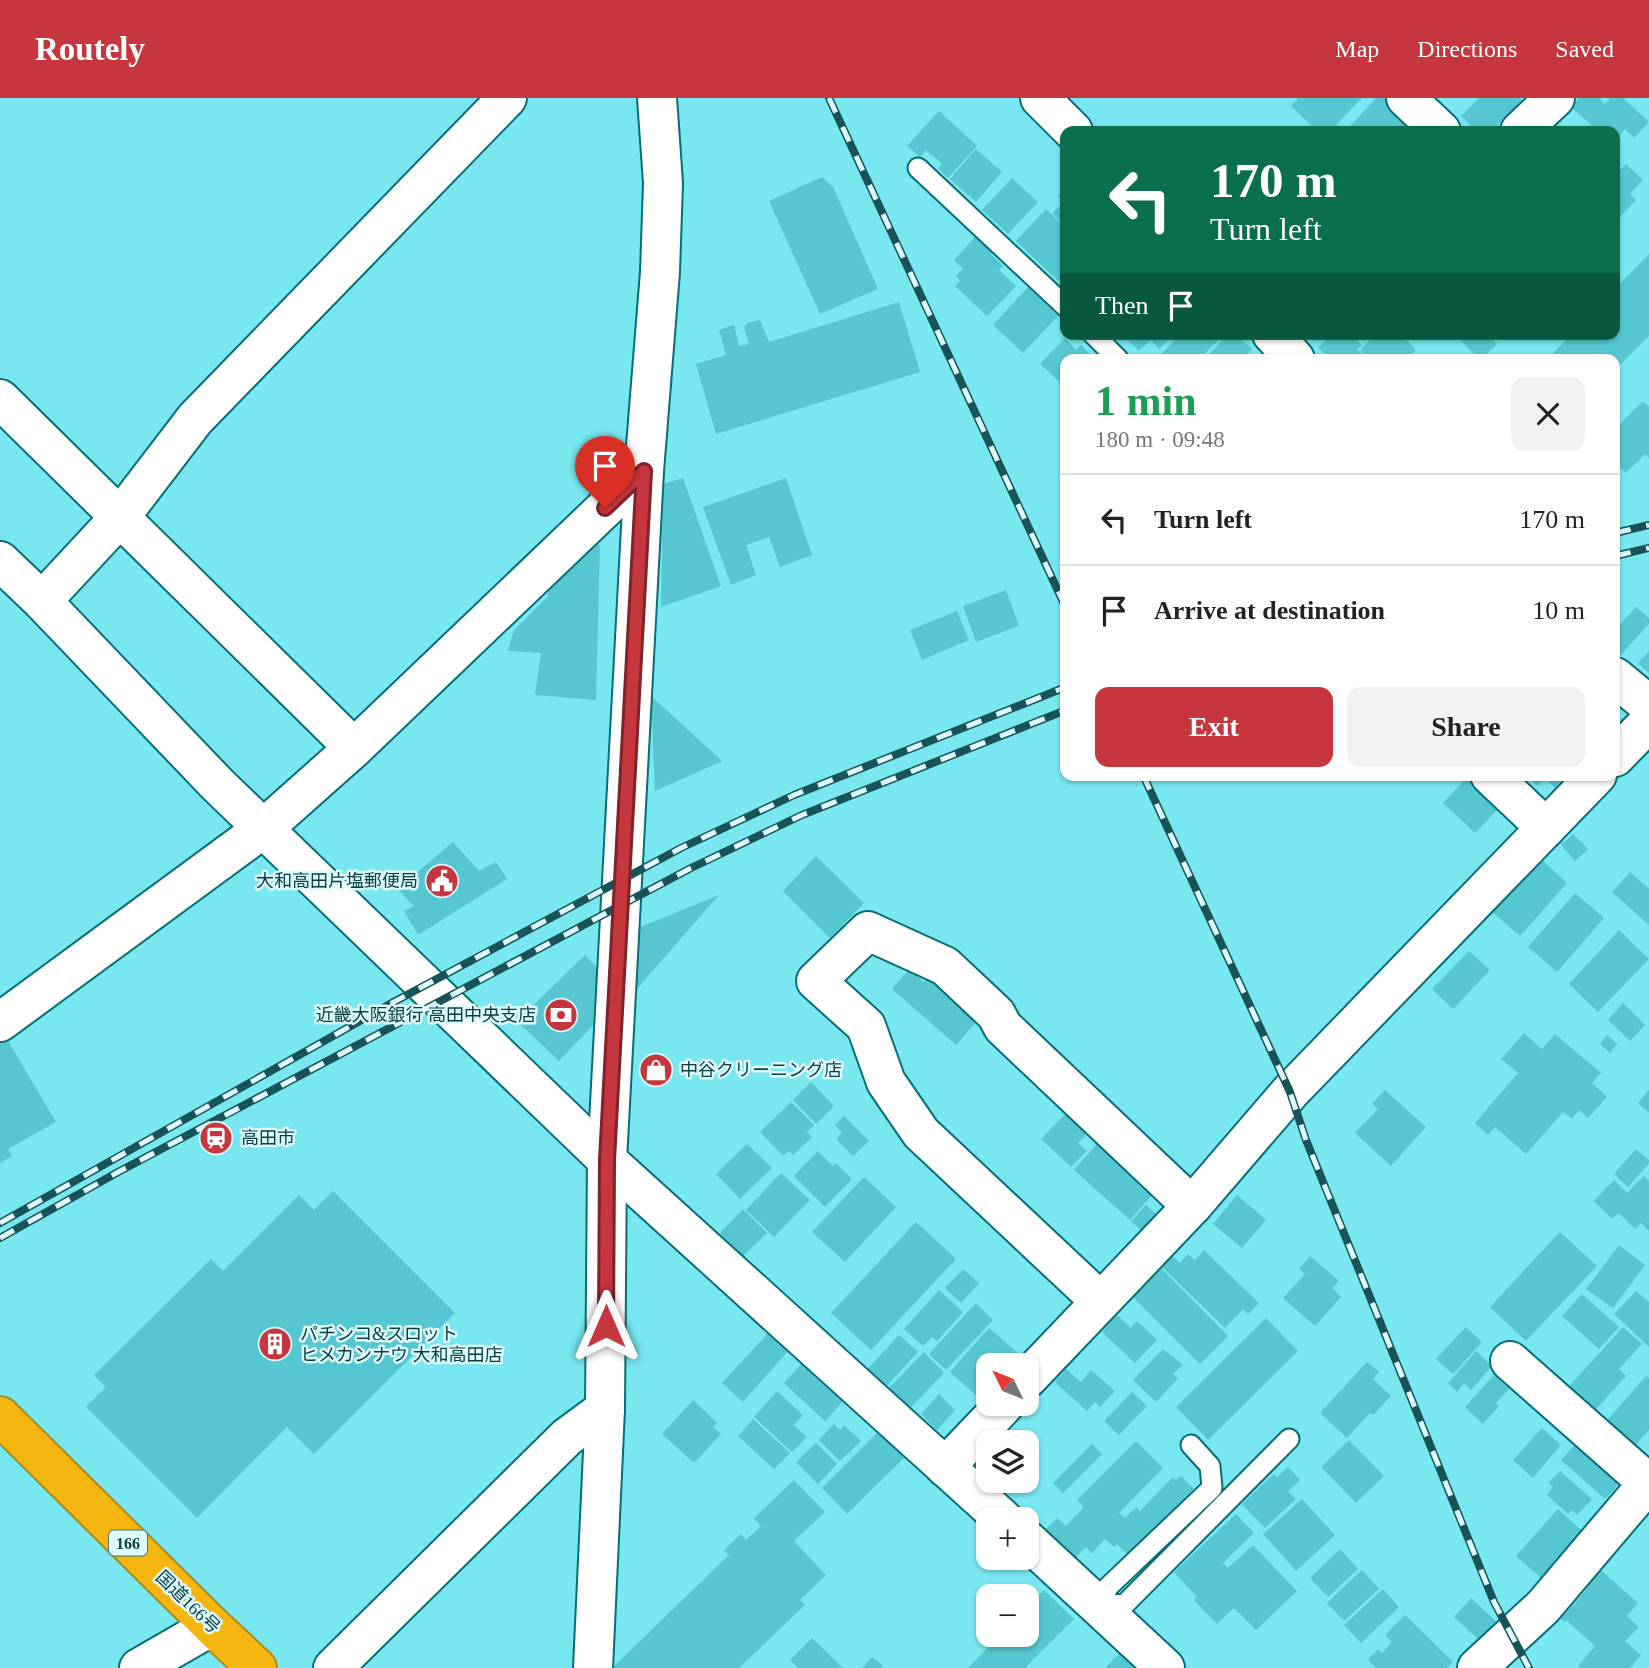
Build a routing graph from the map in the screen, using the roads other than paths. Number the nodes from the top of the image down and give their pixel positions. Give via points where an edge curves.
1 (508, 98) edge
2 (657, 98) edge
3 (1040, 98) edge
4 (1406, 98) edge
5 (1555, 98) edge
6 (1068, 126) edge
7 (1436, 126) edge
8 (1525, 126) edge
9 (918, 167) dead end
10 (1060, 298) edge
11 (1099, 340) edge
12 (1113, 354) edge
13 (0, 399) edge
14 (644, 471) junction
15 (120, 517) junction
16 (0, 561) edge
17 (42, 601) junction
18 (1620, 681) edge
19 (1649, 705) edge
20 (1649, 722) edge
21 (354, 748) junction
22 (1620, 752) edge
23 (1496, 781) edge
24 (1591, 781) edge
25 (264, 828) junction
26 (1546, 828) junction
27 (0, 1022) edge
28 (607, 1160) junction
29 (1192, 1206) junction
30 (1100, 1301) junction
31 (1510, 1361) dead end
32 (1040, 1365) edge
33 (605, 1409) junction
34 (0, 1416) edge
35 (993, 1416) edge
36 (1289, 1438) dead end
37 (1191, 1445) dead end
38 (945, 1467) junction
39 (1648, 1483) edge
40 (990, 1507) edge
41 (1039, 1552) edge
42 (1100, 1606) junction
43 (212, 1626) junction
44 (587, 1662) edge
45 (139, 1668) edge
46 (257, 1668) edge
47 (333, 1668) edge
48 (1165, 1668) edge
49 (1477, 1668) edge

1 - 15 street via 195,419
2 - 14 street via 663,183 661,259
3 - 6 street
4 - 7 street
5 - 8 street
9 - 10 lane
11 - 12 lane
13 - 15 street
14 - 21 street
14 - 28 street
15 - 17 street
15 - 21 street
16 - 17 street
17 - 25 street
18 - 19 street
20 - 22 street
21 - 25 street
23 - 26 street
24 - 26 street
25 - 27 street
25 - 28 street
26 - 29 street via 1290,1092
28 - 33 street
28 - 38 street
29 - 30 street
29 - 30 street via 945,966 868,931 816,981 866,1027 886,1082 921,1133
30 - 32 street
31 - 39 street
33 - 44 street
33 - 47 street via 567,1437
34 - 43 highway, 国道166号 / 166
35 - 38 street
36 - 42 lane via 1125,1604
37 - 42 lane via 1210,1466 1212,1488 1108,1587
38 - 40 street
39 - 49 street via 1543,1607
41 - 42 street
42 - 48 street
43 - 45 street
43 - 46 highway, 国道166号 / 166

